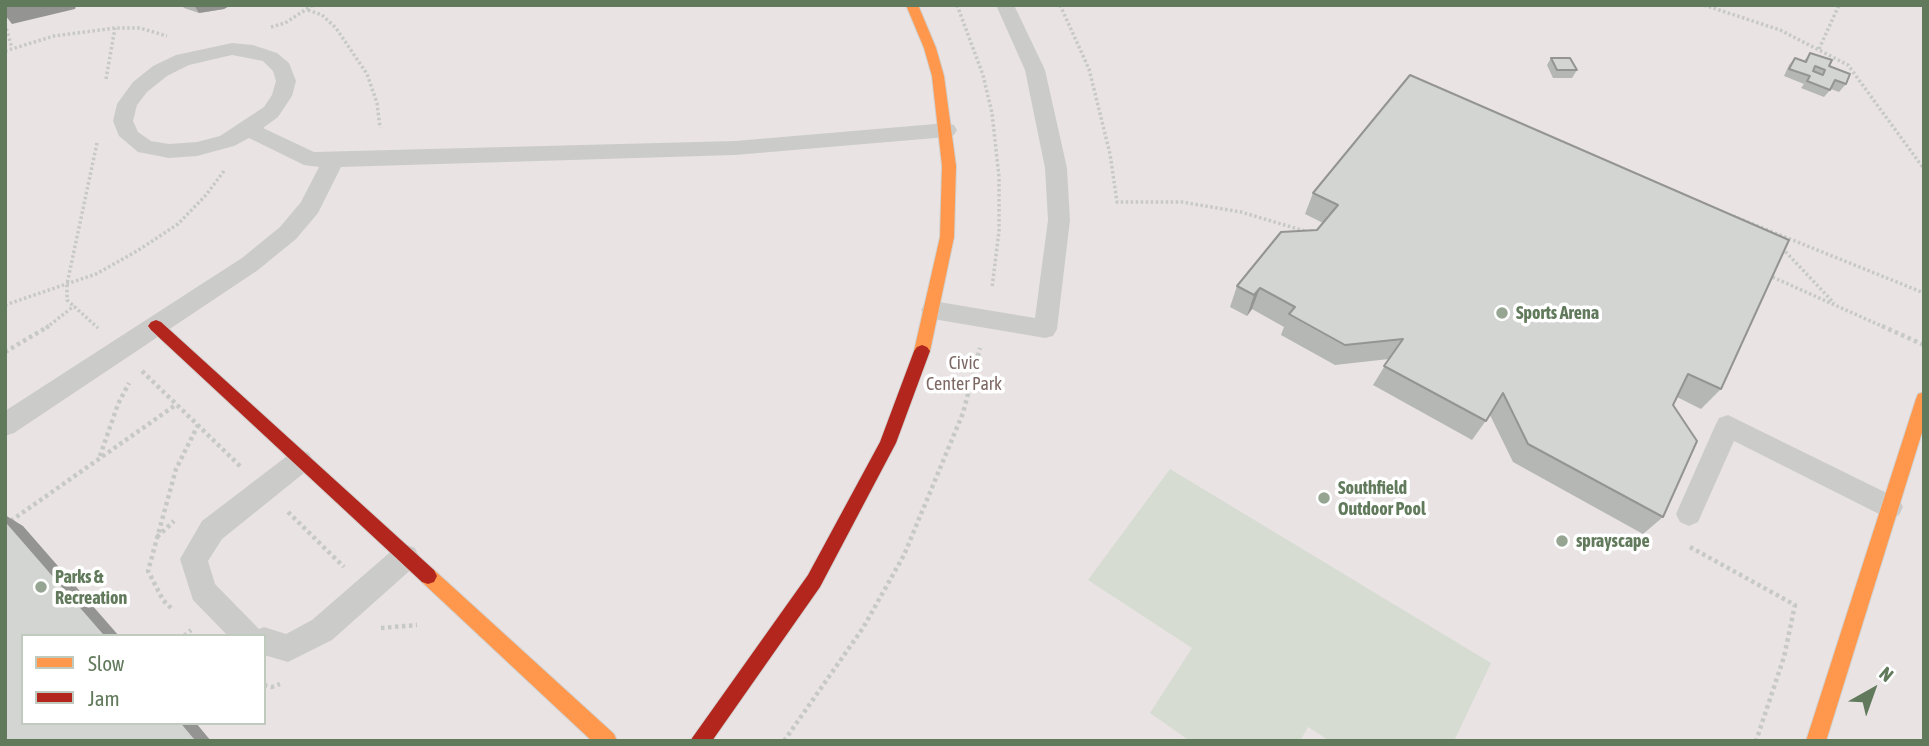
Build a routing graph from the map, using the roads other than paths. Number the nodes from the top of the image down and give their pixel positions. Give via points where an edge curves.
1 (912, 5) edge
2 (1005, 5) edge
3 (248, 129) junction
4 (947, 130) junction
5 (334, 159) junction
6 (933, 310) junction
7 (156, 326) junction
8 (1924, 400) edge
9 (5, 425) edge
10 (300, 461) junction
11 (1890, 507) junction
12 (1689, 514) dead end
13 (405, 557) junction
14 (246, 634) edge
15 (266, 642) edge
16 (607, 741) edge
17 (700, 741) edge
18 (1816, 741) edge

1 - 4 street via 935,66
2 - 6 lane via 1035,69 1056,168 1059,220 1045,329
3 - 3 lane via 271,112 286,81 282,68 270,57 232,49 207,52 160,71 127,104 123,121 137,141 169,151 227,141
3 - 5 lane via 311,160
4 - 5 lane via 735,148
4 - 6 street via 947,237
5 - 7 lane via 310,207 288,233
6 - 17 street via 901,410 842,532 814,581
7 - 9 lane
7 - 10 street
8 - 11 street
10 - 13 street
10 - 14 lane via 212,530 194,559 202,591
11 - 12 lane via 1728,426
11 - 18 street
13 - 15 lane via 322,630 288,648
13 - 16 street

